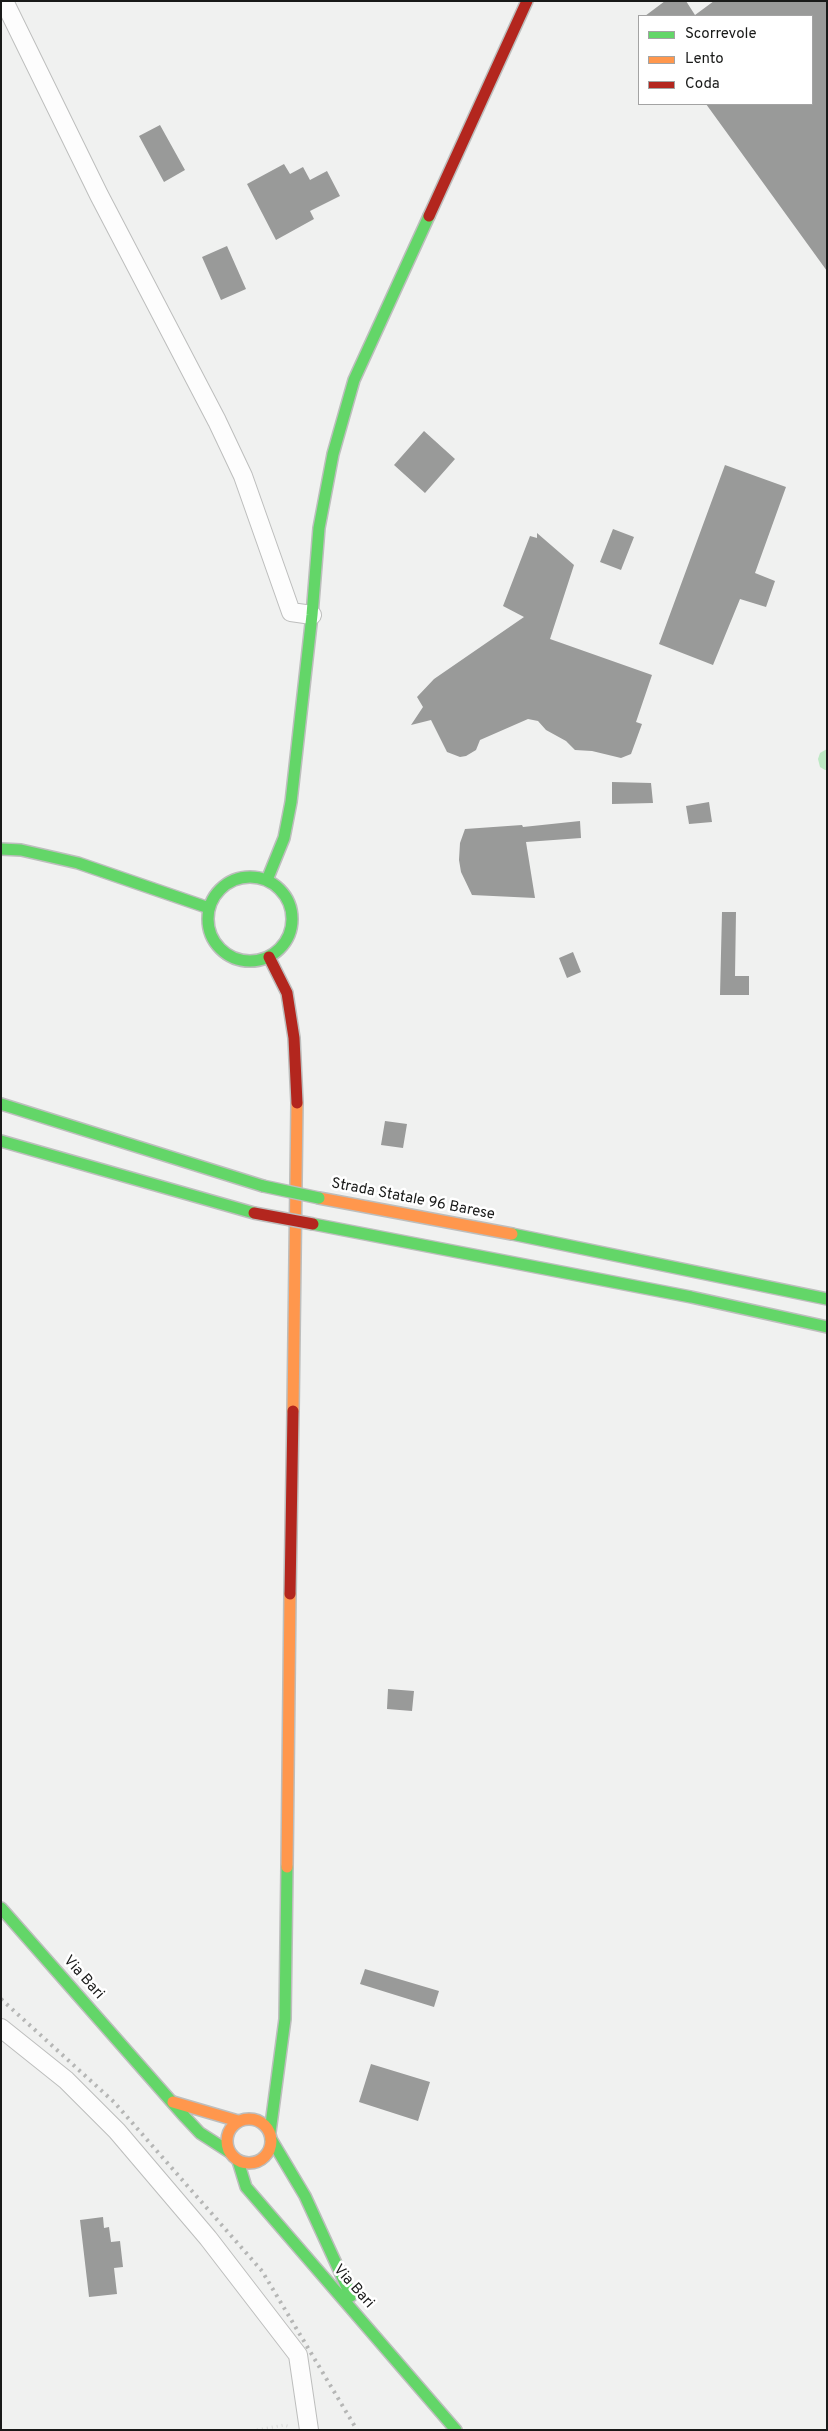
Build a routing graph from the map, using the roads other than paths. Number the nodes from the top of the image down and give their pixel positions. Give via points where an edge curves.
1 (4, 1) edge
2 (527, 1) edge
3 (312, 615) junction
4 (1, 849) edge
5 (267, 880) junction
6 (209, 908) junction
7 (269, 957) junction
8 (1, 1104) edge
9 (1, 1141) edge
10 (827, 1299) edge
11 (827, 1327) edge
12 (1, 1908) edge
13 (1, 2028) edge
14 (281, 2059) junction
15 (266, 2084) dead end
16 (173, 2102) junction
17 (245, 2117) junction
18 (271, 2136) junction
19 (228, 2151) junction
20 (238, 2161) junction
21 (358, 2315) junction
22 (309, 2430) edge
23 (456, 2430) edge

1 - 3 street via 99,196 243,476 291,612
2 - 3 main road via 354,380 329,472
3 - 5 main road via 291,802 284,838
4 - 6 main road via 21,850 78,863
5 - 6 main road via 253,876 225,884 215,894
5 - 7 main road via 279,887 287,898 292,918 288,938
6 - 7 main road via 207,922 211,935 229,956 256,961
7 - 14 main road via 287,993 297,1084 285,2019
8 - 10 main road, Strada Statale 96 Barese, bridge via 263,1186 571,1245
9 - 11 main road, bridge via 254,1213 691,1297
12 - 16 main road, Via Bari
13 - 22 street via 66,2080 117,2131 208,2238 292,2347 298,2355
14 - 15 main road
14 - 18 main road
16 - 17 main road
16 - 19 main road, Via Bari via 200,2133
17 - 18 main road via 260,2121
17 - 19 main road via 229,2131
18 - 20 main road via 268,2153 258,2162
18 - 21 main road via 305,2196
19 - 20 main road
20 - 21 main road, Via Bari via 246,2187
21 - 23 main road, Via Bari

